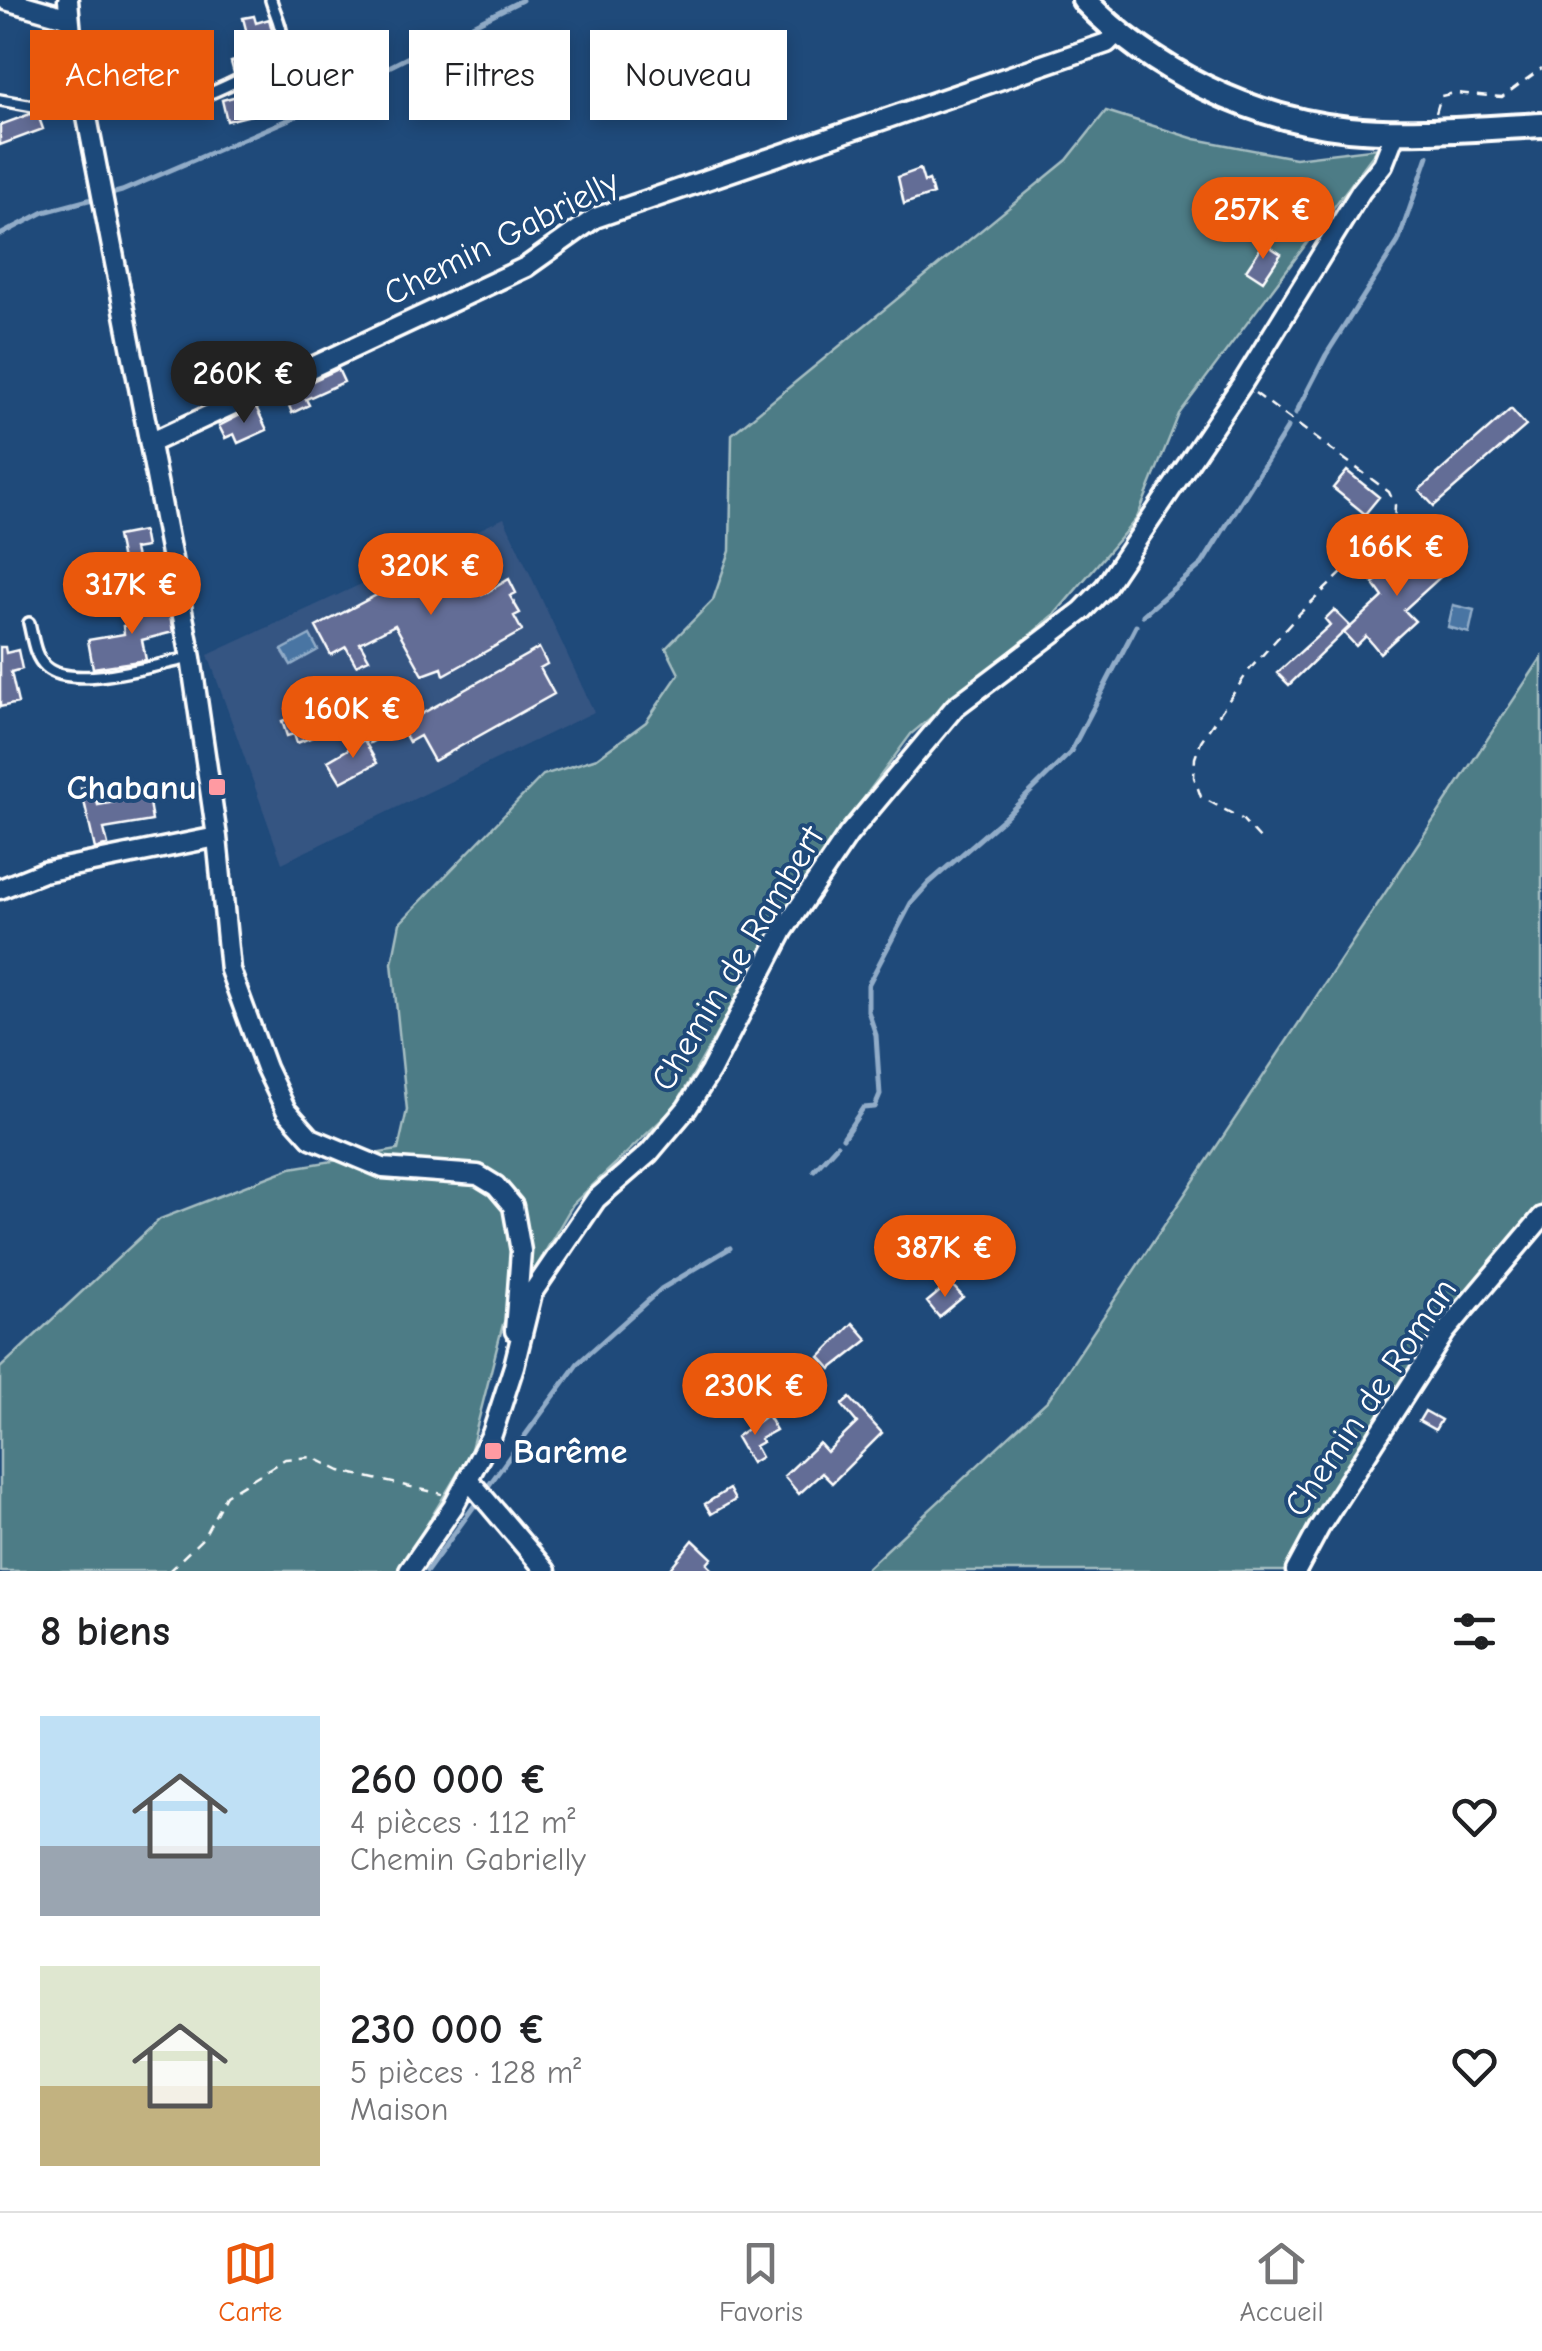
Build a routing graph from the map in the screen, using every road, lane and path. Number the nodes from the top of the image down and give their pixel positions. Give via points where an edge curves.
1 (6, 0) edge
2 (271, 0) edge
3 (1084, 0) edge
4 (68, 9) edge
5 (1117, 34) junction
6 (1542, 68) edge
7 (214, 92) edge
8 (0, 100) edge
9 (30, 105) edge
10 (89, 120) edge
11 (1542, 125) edge
12 (1435, 130) junction
13 (1396, 131) junction
14 (1242, 384) junction
15 (150, 443) junction
16 (29, 623) dead end
17 (191, 658) junction
18 (216, 837) junction
19 (1261, 840) dead end
20 (0, 889) edge
21 (1542, 1217) edge
22 (514, 1366) junction
23 (468, 1479) junction
24 (459, 1496) junction
25 (169, 1571) edge
26 (410, 1571) edge
27 (546, 1571) edge
28 (1296, 1571) edge

1 - 4 street
2 - 7 lane via 280,46 247,78
3 - 5 main road
5 - 13 main road via 1201,85 1261,110 1312,124
5 - 15 street, Chemin Gabrielly via 595,218 526,266
6 - 12 path via 1502,97 1441,96
8 - 9 lane
10 - 15 street
11 - 12 main road
12 - 13 main road
13 - 14 street, Chemin de Rambert via 1383,164
14 - 19 path via 1390,492 1396,505 1394,523 1250,669 1201,741 1194,777 1201,797 1242,819
14 - 22 street, Chemin de Rambert via 1105,587 955,707 848,835 782,932 687,1108 596,1199 532,1293
15 - 17 street
16 - 17 lane via 37,656 60,676
17 - 18 street
18 - 20 street via 43,872
18 - 22 street via 230,970 286,1110 310,1138 340,1153 383,1168 478,1175 513,1206 520,1251
21 - 28 street, Chemin de Roman via 1445,1332
22 - 23 street, Chemin de Rambert via 492,1434
23 - 24 street, Chemin de Rambert
23 - 27 street
24 - 25 path via 372,1480 312,1457 285,1459 226,1495 203,1538
24 - 26 street, Chemin de Rambert

